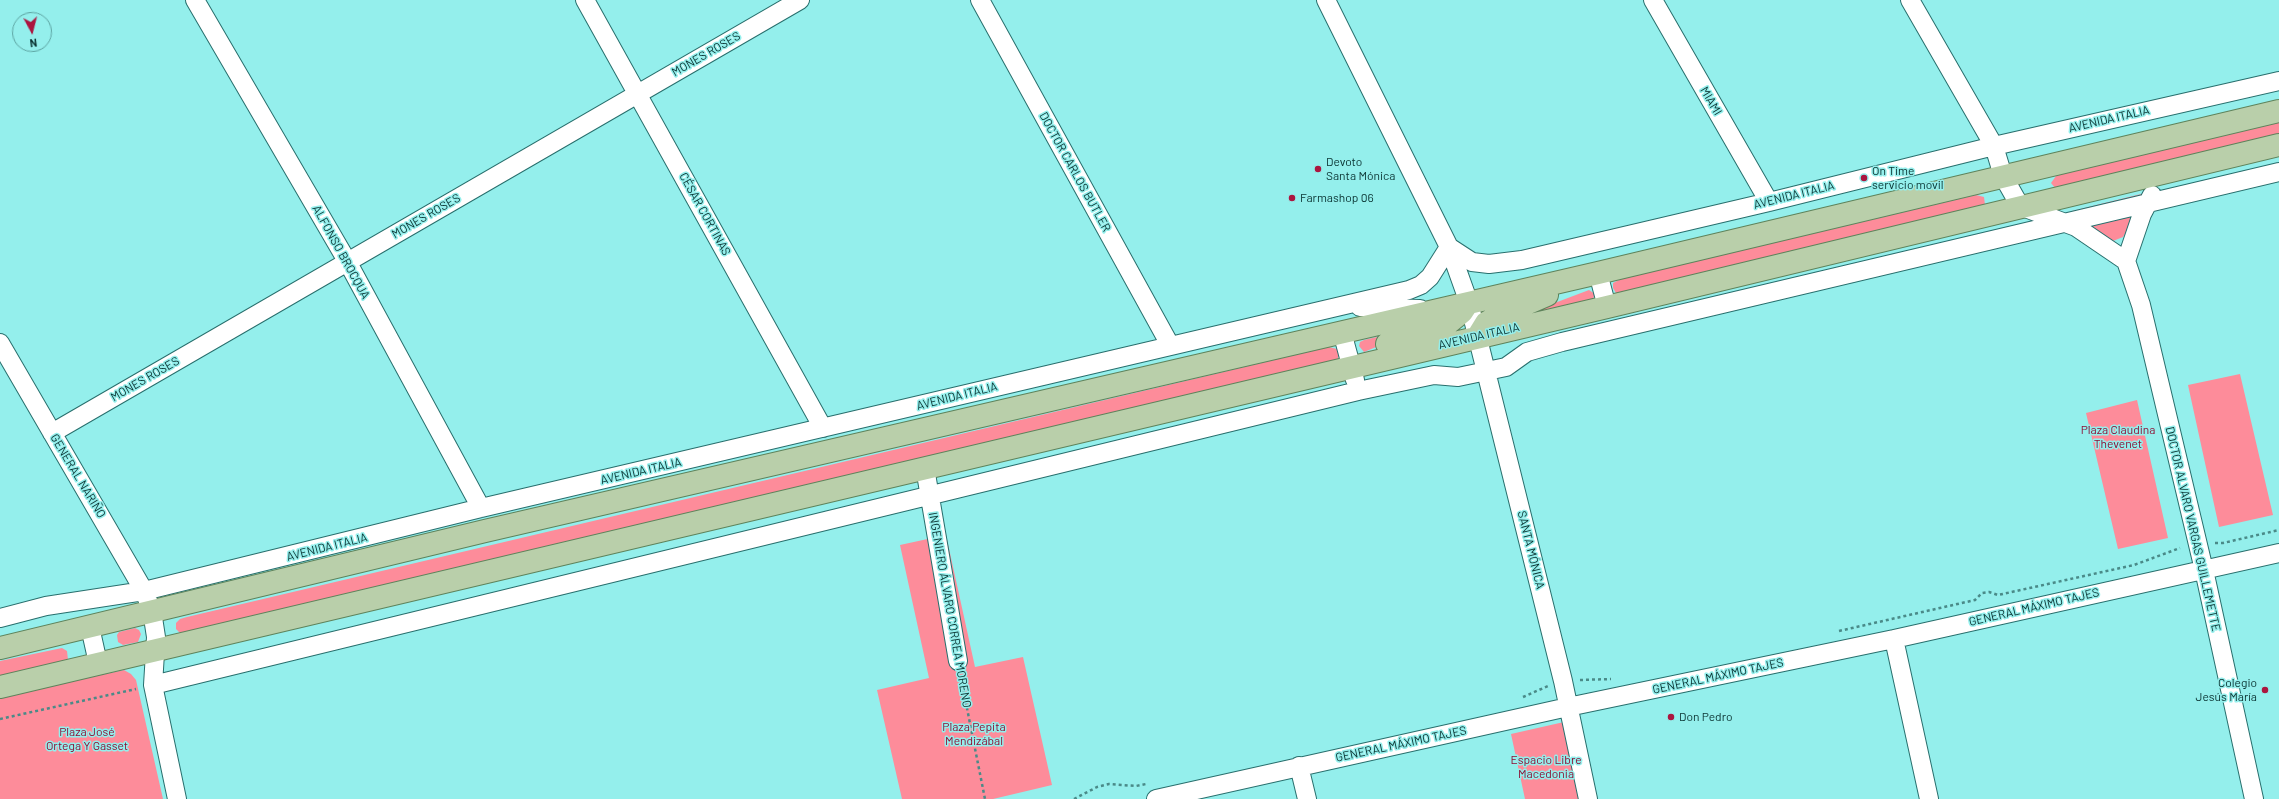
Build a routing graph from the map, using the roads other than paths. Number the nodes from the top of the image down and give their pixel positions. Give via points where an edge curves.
1 (195, 0) edge
2 (585, 0) edge
3 (800, 0) edge
4 (980, 0) edge
5 (1326, 0) edge
6 (1653, 0) edge
7 (1910, 0) edge
8 (2279, 81) edge
9 (638, 94) junction
10 (2279, 111) edge
11 (2279, 145) edge
12 (1994, 146) junction
13 (2171, 170) junction
14 (2279, 172) edge
15 (2003, 176) junction
16 (1770, 202) junction
17 (2147, 202) junction
18 (2020, 206) junction
19 (2065, 223) junction
20 (1448, 246) junction
21 (347, 261) junction
22 (2126, 261) junction
23 (1598, 273) junction
24 (1469, 303) junction
25 (1332, 306) junction
26 (1607, 307) junction
27 (1437, 310) junction
28 (1282, 318) junction
29 (1342, 332) junction
30 (1478, 336) junction
31 (0, 343) edge
32 (1170, 345) junction
33 (1288, 345) junction
34 (1351, 366) junction
35 (1487, 372) junction
36 (1256, 389) junction
37 (1358, 391) junction
38 (1263, 414) junction
39 (823, 428) junction
40 (52, 433) junction
41 (925, 468) junction
42 (930, 494) junction
43 (481, 508) junction
44 (2279, 552) edge
45 (2204, 570) junction
46 (144, 591) junction
47 (152, 611) junction
48 (0, 618) edge
49 (90, 627) junction
50 (1894, 639) junction
51 (0, 648) edge
52 (156, 650) junction
53 (958, 661) road end
54 (98, 663) junction
55 (153, 685) junction
56 (0, 687) edge
57 (1568, 707) junction
58 (1299, 766) junction
59 (177, 799) edge
60 (1156, 799) edge
61 (1307, 799) edge
62 (1588, 799) edge
63 (1929, 799) edge
64 (2254, 799) edge

1 - 21 street, ALFONSO BROCQUA
2 - 9 street, CÉSAR CORTINAS
3 - 9 street, MONES ROSES
4 - 32 street, DOCTOR CARLOS BUTLER
5 - 20 street, SANTA MÓNICA
6 - 16 street, MIAMI
7 - 12 street
8 - 12 street, AVENIDA ITALIA
9 - 21 street, MONES ROSES
9 - 39 street, CÉSAR CORTINAS
10 - 15 main road, AVENIDA ITALIA
11 - 13 main road, AVENIDA ITALIA
12 - 15 street
12 - 16 street, AVENIDA ITALIA
13 - 17 street
13 - 18 main road, AVENIDA ITALIA
14 - 17 street
15 - 18 street
15 - 23 main road, AVENIDA ITALIA
16 - 20 street, AVENIDA ITALIA via 1522,260 1489,264 1472,262
17 - 19 street
17 - 22 street
18 - 19 street
18 - 26 main road, AVENIDA ITALIA
19 - 22 street via 2076,226
19 - 35 street via 1562,342 1527,352 1506,367
20 - 24 street, SANTA MÓNICA
20 - 25 street, AVENIDA ITALIA via 1430,277 1421,285
21 - 40 street, MONES ROSES
21 - 43 street, ALFONSO BROCQUA
22 - 45 street, DOCTOR ALVARO VARGAS GUILLEMETTE via 2141,305
23 - 24 main road, AVENIDA ITALIA
23 - 26 street
23 - 30 main road via 1496,317 1486,323
24 - 27 main road, AVENIDA ITALIA
24 - 30 street, SANTA MÓNICA
24 - 34 main road via 1446,324 1391,342 1355,359
25 - 27 street, AVENIDA ITALIA
25 - 28 street, AVENIDA ITALIA
26 - 30 main road, AVENIDA ITALIA
27 - 29 main road, AVENIDA ITALIA
28 - 32 street, AVENIDA ITALIA
28 - 33 street
29 - 33 main road, AVENIDA ITALIA
29 - 34 street
30 - 34 main road, AVENIDA ITALIA
30 - 35 street, SANTA MÓNICA
31 - 40 street, GENERAL NARIÑO
32 - 39 street, AVENIDA ITALIA
33 - 47 main road, AVENIDA ITALIA
34 - 36 main road, AVENIDA ITALIA
34 - 37 street
35 - 37 street via 1458,377 1434,375
35 - 57 street, SANTA MÓNICA
36 - 38 street
36 - 41 main road, AVENIDA ITALIA
37 - 38 street
38 - 42 street
39 - 43 street, AVENIDA ITALIA
40 - 46 street, GENERAL NARIÑO
41 - 42 street, INGENIERO ÁLVARO CORREA MORENO
41 - 52 main road, AVENIDA ITALIA
42 - 53 street, INGENIERO ÁLVARO CORREA MORENO
42 - 55 street
43 - 46 street, AVENIDA ITALIA
44 - 45 street, GENERAL MÁXIMO TAJES
45 - 50 street, GENERAL MÁXIMO TAJES
45 - 64 street, DOCTOR ALVARO VARGAS GUILLEMETTE
46 - 47 street, GENERAL NARIÑO
46 - 48 street, AVENIDA ITALIA via 46,606
47 - 49 main road, AVENIDA ITALIA
47 - 52 street, GENERAL NARIÑO
49 - 51 main road, AVENIDA ITALIA
49 - 54 street
50 - 57 street, GENERAL MÁXIMO TAJES
50 - 63 street
52 - 54 main road, AVENIDA ITALIA
52 - 55 street, GENERAL NARIÑO
54 - 56 main road, AVENIDA ITALIA
55 - 59 street, GENERAL NARIÑO
57 - 58 street, GENERAL MÁXIMO TAJES
57 - 62 street, SANTA MÓNICA
58 - 60 street, GENERAL MÁXIMO TAJES
58 - 61 street

